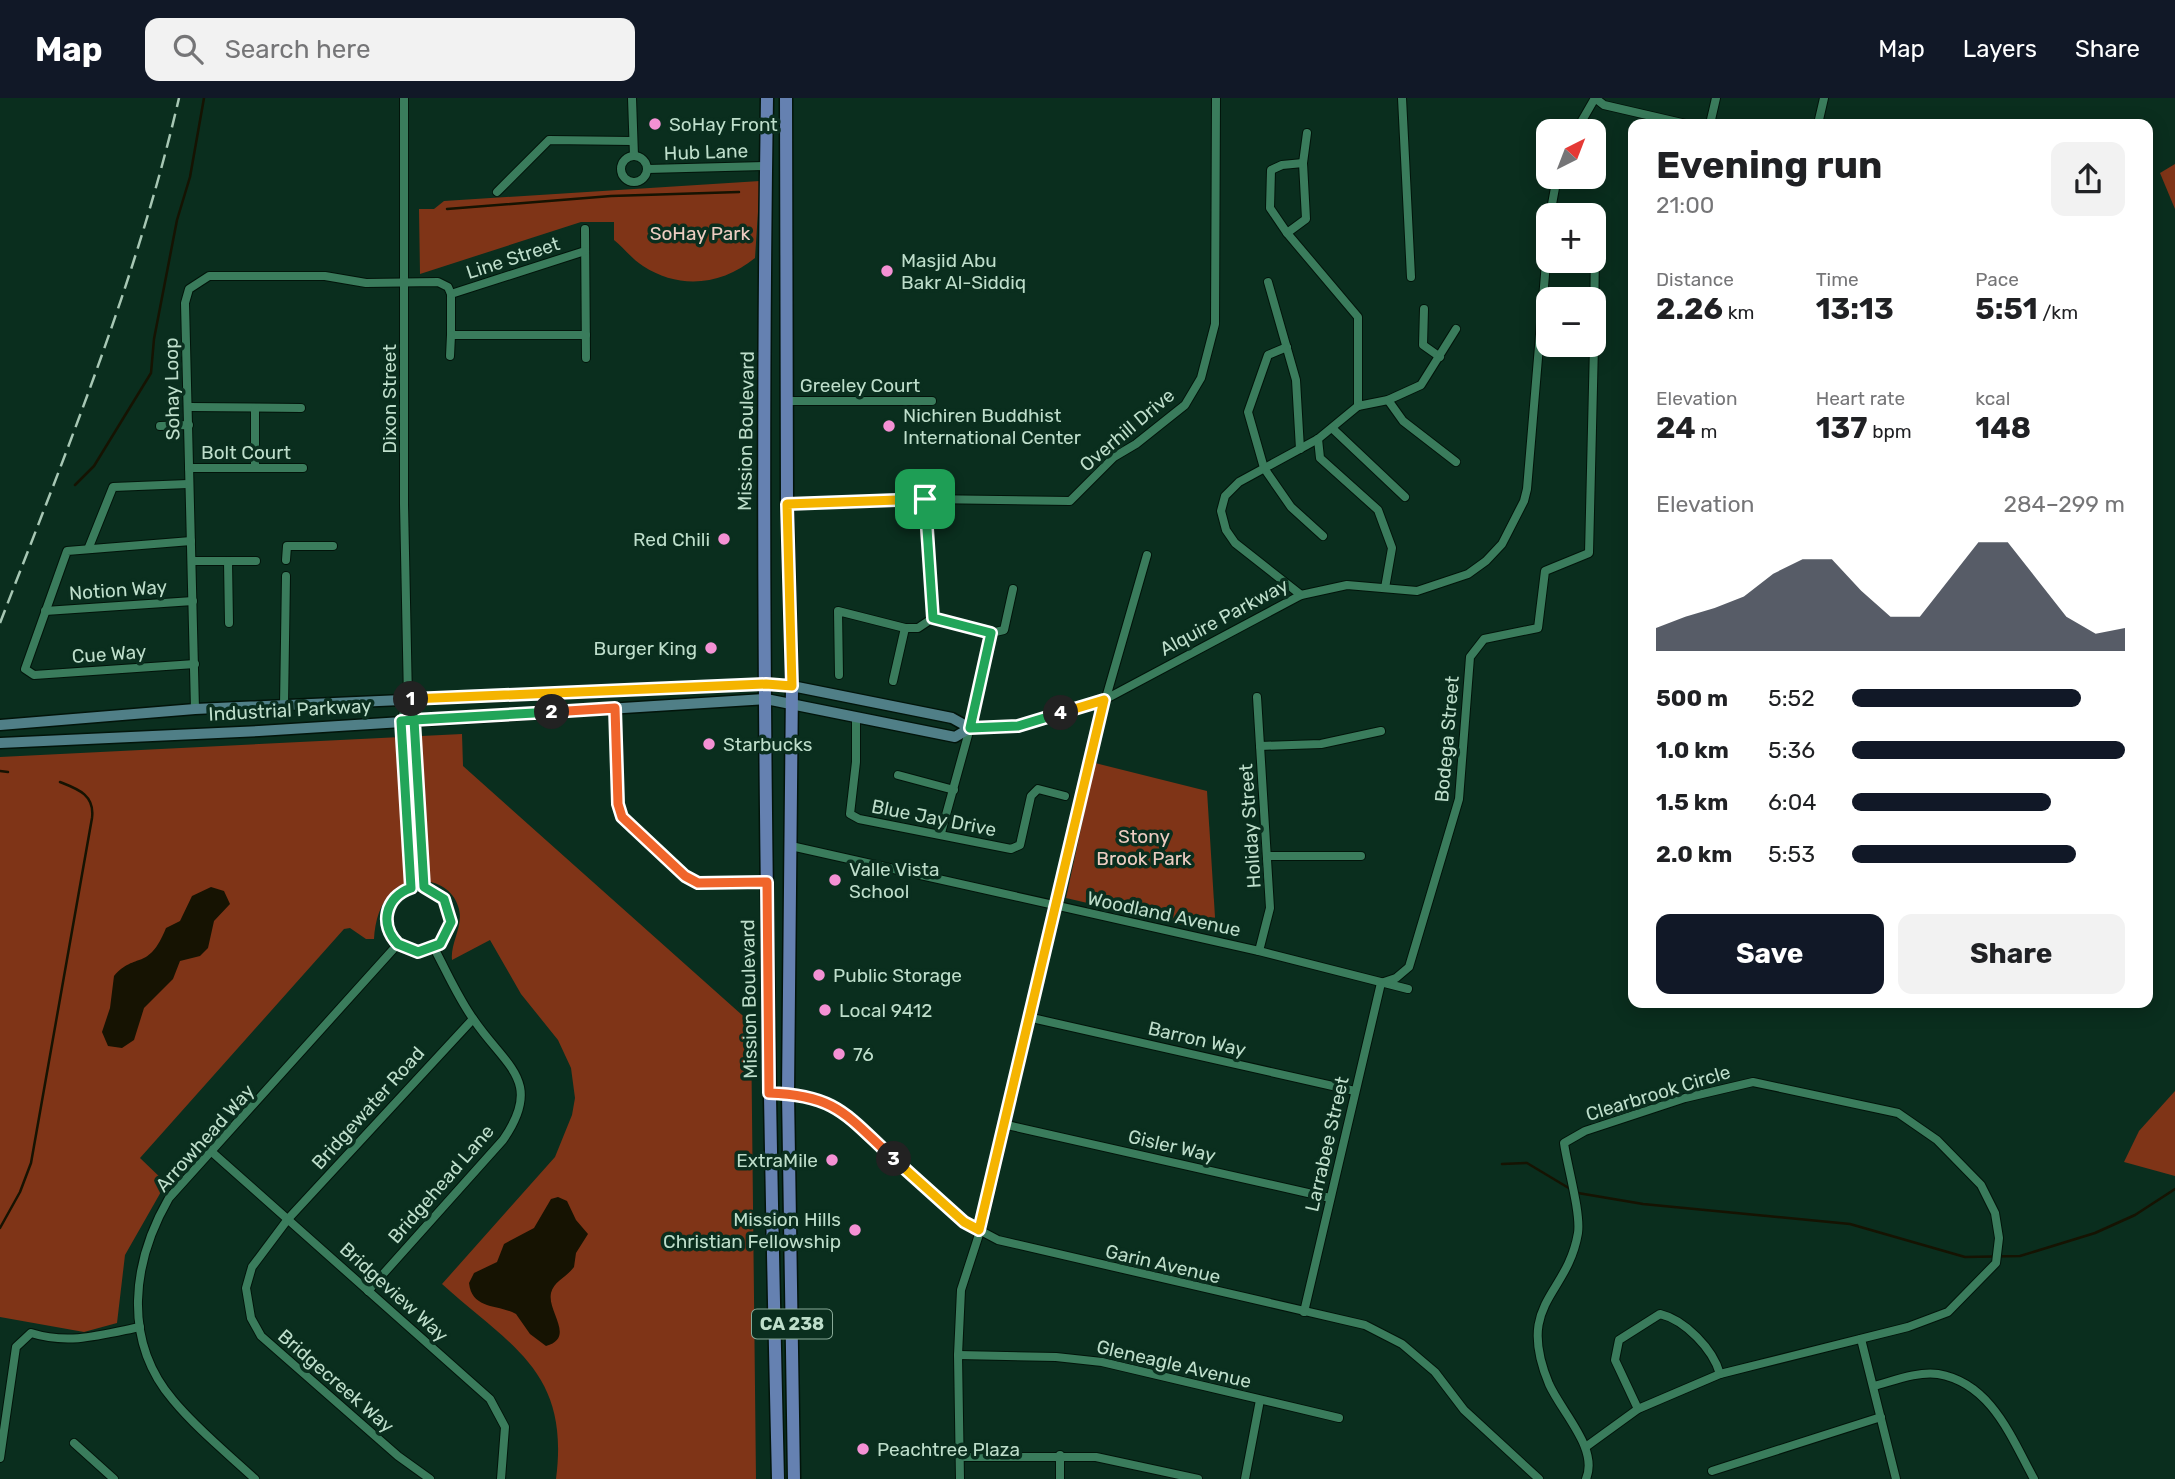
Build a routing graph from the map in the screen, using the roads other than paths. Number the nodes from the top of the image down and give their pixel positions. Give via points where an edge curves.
1 (404, 98) edge
2 (632, 98) edge
3 (768, 98) edge
4 (786, 98) edge
5 (1216, 98) edge
6 (1402, 98) edge
7 (1595, 98) edge
8 (1716, 98) edge
9 (1824, 98) edge
10 (1583, 119) edge
11 (1663, 119) edge
12 (1711, 119) edge
13 (1819, 119) edge
14 (1307, 133) dead end
15 (632, 141) junction
16 (634, 156) junction
17 (1303, 163) junction
18 (766, 166) junction
19 (647, 169) junction
20 (497, 192) dead end
21 (585, 229) dead end
22 (1287, 233) junction
23 (585, 251) junction
24 (1545, 273) edge
25 (1411, 278) dead end
26 (1268, 282) dead end
27 (405, 283) junction
28 (451, 294) junction
29 (1424, 309) dead end
30 (1456, 329) dead end
31 (451, 335) junction
32 (586, 335) junction
33 (1287, 347) junction
34 (450, 356) dead end
35 (1440, 356) junction
36 (1594, 357) edge
37 (586, 358) dead end
38 (1388, 400) junction
39 (789, 401) junction
40 (932, 401) dead end
41 (1358, 406) junction
42 (189, 407) junction
43 (255, 408) junction
44 (301, 408) dead end
45 (189, 425) junction
46 (160, 426) dead end
47 (1333, 429) junction
48 (1318, 439) junction
49 (1300, 449) junction
50 (1456, 463) dead end
51 (189, 468) junction
52 (255, 468) junction
53 (303, 468) dead end
54 (1264, 468) junction
55 (188, 484) junction
56 (1405, 497) dead end
57 (925, 499) junction
58 (787, 504) junction
59 (1323, 536) dead end
60 (191, 541) junction
61 (333, 546) dead end
62 (89, 547) junction
63 (1147, 555) dead end
64 (286, 559) dead end
65 (192, 561) junction
66 (228, 561) junction
67 (256, 561) dead end
68 (286, 576) dead end
69 (1385, 587) junction
70 (1013, 589) dead end
71 (1301, 595) junction
72 (193, 601) junction
73 (45, 611) junction
74 (933, 618) junction
75 (229, 623) dead end
76 (905, 628) junction
77 (991, 633) junction
78 (195, 664) junction
79 (839, 675) dead end
80 (893, 681) dead end
81 (766, 684) junction
82 (792, 686) junction
83 (1257, 697) dead end
84 (408, 699) junction
85 (766, 699) junction
86 (1104, 700) junction
87 (792, 703) junction
88 (285, 705) junction
89 (615, 708) junction
90 (195, 709) junction
91 (856, 719) junction
92 (414, 720) junction
93 (401, 721) junction
94 (0, 725) edge
95 (970, 728) junction
96 (1381, 731) dead end
97 (0, 743) edge
98 (1260, 746) junction
99 (898, 775) dead end
100 (954, 790) junction
101 (1065, 796) dead end
102 (941, 833) junction
103 (791, 846) junction
104 (1269, 856) junction
105 (1361, 856) dead end
106 (767, 882) junction
107 (424, 887) junction
108 (411, 888) junction
109 (1056, 907) junction
110 (398, 944) junction
111 (434, 948) junction
112 (1259, 951) junction
113 (1381, 983) junction
114 (1408, 989) dead end
115 (1032, 1018) junction
116 (473, 1019) junction
117 (1355, 1091) junction
118 (769, 1093) junction
119 (788, 1093) junction
120 (1007, 1125) junction
121 (213, 1153) junction
122 (1330, 1198) junction
123 (288, 1219) junction
124 (979, 1230) junction
125 (368, 1291) junction
126 (1304, 1312) junction
127 (139, 1328) junction
128 (1861, 1339) junction
129 (958, 1355) junction
130 (1720, 1374) junction
131 (1874, 1386) junction
132 (1260, 1400) junction
133 (1638, 1409) junction
134 (1881, 1416) junction
135 (1339, 1418) dead end
136 (74, 1443) dead end
137 (1587, 1446) junction
138 (1060, 1455) junction
139 (960, 1457) junction
140 (0, 1458) edge
141 (1712, 1471) dead end
142 (114, 1479) edge
143 (255, 1479) edge
144 (430, 1479) edge
145 (501, 1479) edge
146 (778, 1479) edge
147 (794, 1479) edge
148 (960, 1479) edge
149 (1060, 1479) edge
150 (1198, 1479) edge
151 (1245, 1479) edge
152 (1539, 1479) edge
153 (1586, 1479) edge
154 (1896, 1479) edge
155 (2034, 1479) edge

1 - 27 street, Dixon Street
2 - 15 street, Hub Lane
3 - 18 main road, Mission Boulevard
4 - 39 main road, Mission Boulevard
5 - 57 street, Overhill Drive via 1215,324 1201,378 1185,405 1114,457 1070,502
6 - 25 street
7 - 10 street
7 - 11 street via 1604,106
8 - 12 street
9 - 13 street
14 - 17 street
15 - 16 street, Hub Lane
15 - 20 street via 549,140
16 - 19 street, Hub Lane via 643,159
16 - 19 street, Hub Lane via 622,164 625,178 641,180
17 - 22 street via 1306,219
17 - 22 street via 1271,170 1270,208
18 - 19 street, Hub Lane
18 - 81 main road, Mission Boulevard
21 - 23 street
22 - 41 street via 1358,317
23 - 28 street, Line Street
23 - 32 street
24 - 69 street, Alquire Parkway via 1524,501 1502,544 1468,574 1417,591
26 - 33 street
27 - 28 street via 438,282
27 - 42 street, Sohay Loop via 325,276 202,278 189,289 185,303
27 - 84 street, Dixon Street
28 - 31 street
29 - 35 street via 1423,345
30 - 35 street
31 - 32 street
31 - 34 street
32 - 37 street
33 - 49 street via 1296,380
33 - 54 street via 1268,355 1248,412
35 - 38 street via 1421,384
36 - 113 street, Bodega Street via 1589,553 1545,571 1538,628 1484,639 1470,657 1459,799 1446,849 1409,967
38 - 41 street
38 - 50 street via 1404,421
39 - 40 street, Greeley Court
39 - 58 main road, Mission Boulevard
41 - 47 street
42 - 43 street
42 - 45 street, Sohay Loop
43 - 44 street
43 - 52 street
45 - 46 street
45 - 51 street, Sohay Loop
47 - 48 street
47 - 56 street
48 - 49 street
48 - 69 street via 1320,458 1377,510 1392,548
49 - 54 street
51 - 52 street, Bolt Court
51 - 55 street, Sohay Loop
52 - 53 street, Bolt Court
54 - 59 street via 1291,506
54 - 71 street via 1225,496 1226,530
55 - 60 street, Sohay Loop
55 - 62 street via 113,487
57 - 58 street, Overhill Drive
57 - 74 street
58 - 82 main road, Mission Boulevard
60 - 62 street
60 - 65 street, Sohay Loop
61 - 64 street via 286,546
62 - 73 street via 65,554
63 - 86 street
65 - 66 street
65 - 72 street, Sohay Loop
66 - 67 street
66 - 75 street
68 - 88 street
69 - 71 street, Alquire Parkway via 1347,585
70 - 77 street via 1004,630
71 - 86 street, Alquire Parkway
72 - 73 street, Notion Way
72 - 78 street, Sohay Loop
73 - 78 street, Cue Way via 25,666 27,673
74 - 76 street via 918,628
74 - 77 street
76 - 79 street via 838,611
76 - 80 street
77 - 95 street
78 - 90 street, Sohay Loop
81 - 82 main road, Industrial Parkway
81 - 84 main road, Industrial Parkway
81 - 85 main road, Mission Boulevard / CA 238
82 - 87 main road, Mission Boulevard / CA 238
82 - 95 main road, Alquire Parkway via 952,718
83 - 98 street, Holiday Street
84 - 88 main road, Industrial Parkway
84 - 92 street
84 - 93 street
85 - 87 main road, Industrial Parkway
85 - 89 main road, Industrial Parkway
85 - 106 main road, Mission Boulevard / CA 238
86 - 95 street, Alquire Parkway via 1018,726
86 - 109 street
87 - 91 main road, Alquire Parkway
87 - 103 main road, Mission Boulevard / CA 238
88 - 90 main road, Industrial Parkway
89 - 92 main road, Industrial Parkway
89 - 106 street via 622,817 698,883
90 - 94 main road, Industrial Parkway
91 - 95 main road, Alquire Parkway via 955,737
91 - 102 street, Blue Jay Drive via 850,814 926,835
92 - 93 main road, Industrial Parkway
92 - 107 street
93 - 97 main road, Industrial Parkway
93 - 108 street
95 - 100 street
96 - 98 street via 1321,744
98 - 104 street, Holiday Street
99 - 100 street
100 - 102 street
101 - 102 street, Blue Jay Drive via 1038,789 1031,796 1020,845 1011,849
103 - 109 street, Woodland Avenue
103 - 119 main road, Mission Boulevard / CA 238
104 - 105 street
104 - 112 street, Holiday Street via 1270,908
106 - 118 main road, Mission Boulevard / CA 238
107 - 108 street
107 - 111 street via 440,895 450,912 450,930
108 - 110 street via 396,896 387,913 389,932
109 - 112 street, Woodland Avenue
109 - 115 street
110 - 111 street via 415,952
110 - 121 street, Arrowhead Way
111 - 116 street, Bridgehead Lane
112 - 113 street, Woodland Avenue
113 - 114 street, Woodland Avenue
113 - 117 street, Larrabee Street
115 - 117 street, Barron Way
115 - 120 street
116 - 123 street, Bridgewater Road
116 - 125 street, Bridgehead Lane via 521,1086 517,1119
117 - 122 street, Larrabee Street
118 - 119 street, Garin Avenue
118 - 146 main road, Mission Boulevard / CA 238
119 - 124 street, Garin Avenue via 807,1095 838,1108 964,1222
119 - 147 main road, Mission Boulevard / CA 238
120 - 122 street, Gisler Way
120 - 124 street
121 - 123 street, Bridgeview Way
121 - 127 street, Arrowhead Way via 169,1198 151,1232 138,1274
122 - 126 street, Larrabee Street
123 - 125 street, Bridgeview Way
123 - 144 street, Bridgecreek Way via 252,1267 246,1287 251,1318 261,1336 398,1457
124 - 126 street, Garin Avenue via 1022,1248
124 - 129 street via 961,1290
125 - 145 street, Bridgeview Way via 497,1407 505,1427
126 - 152 street, Garin Avenue via 1365,1325 1402,1344 1435,1373 1495,1441
127 - 140 street via 55,1341 31,1333 20,1339
127 - 143 street, Arrowhead Way via 156,1375 172,1399
128 - 130 street, Clearbrook Circle
128 - 131 street
128 - 137 street, Clearbrook Circle via 1948,1311 1996,1264 1999,1238 1995,1213 1981,1185 1914,1121 1898,1113 1753,1082 1685,1098 1585,1131 1564,1143 1578,1230 1573,1252 1544,1301 1538,1322 1539,1354 1549,1384
129 - 132 street, Gleneagle Avenue via 1102,1362
129 - 139 street
130 - 133 street, Clearbrook Circle
130 - 133 street via 1715,1356 1671,1317 1660,1314 1619,1340 1615,1360
131 - 134 street
131 - 155 street via 1937,1374 1977,1388 2003,1422
132 - 135 street, Gleneagle Avenue
132 - 151 street
133 - 137 street, Clearbrook Circle
134 - 141 street
134 - 154 street
136 - 142 street
137 - 153 street via 1590,1470
138 - 139 street
138 - 149 street
138 - 150 street via 1096,1457
139 - 148 street

